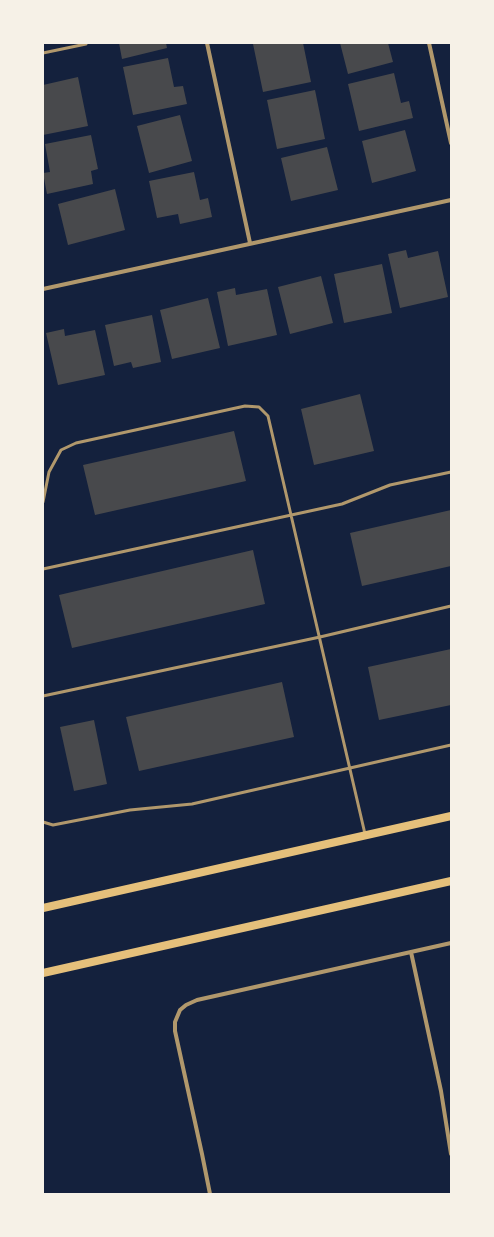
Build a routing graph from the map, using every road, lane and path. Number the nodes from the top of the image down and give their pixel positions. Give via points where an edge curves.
1 (207, 43) edge
2 (429, 43) edge
3 (86, 44) edge
4 (43, 53) edge
5 (451, 143) edge
6 (451, 200) edge
7 (250, 243) junction
8 (43, 289) edge
9 (451, 472) edge
10 (43, 502) edge
11 (292, 515) junction
12 (43, 569) edge
13 (451, 606) edge
14 (320, 637) junction
15 (43, 696) edge
16 (451, 745) edge
17 (350, 767) junction
18 (451, 816) edge
19 (43, 822) edge
20 (365, 836) junction
21 (451, 881) edge
22 (43, 908) edge
23 (451, 943) edge
24 (411, 952) junction
25 (43, 973) edge
26 (451, 1154) edge
27 (210, 1194) edge

1 - 7 street
2 - 5 street
3 - 4 lane
6 - 7 street
7 - 8 street
9 - 11 lane via 390,485 342,504
10 - 11 lane via 49,472 61,450 76,443 245,406 259,407 268,416
11 - 12 lane
11 - 14 lane
13 - 14 lane
14 - 15 lane
14 - 17 lane
16 - 17 lane
17 - 19 lane via 192,804 130,810 53,826
17 - 20 lane
18 - 20 main road
20 - 22 main road
21 - 25 main road
23 - 24 street
24 - 26 street via 441,1091
24 - 27 street via 197,1000 180,1010 175,1022 175,1031

